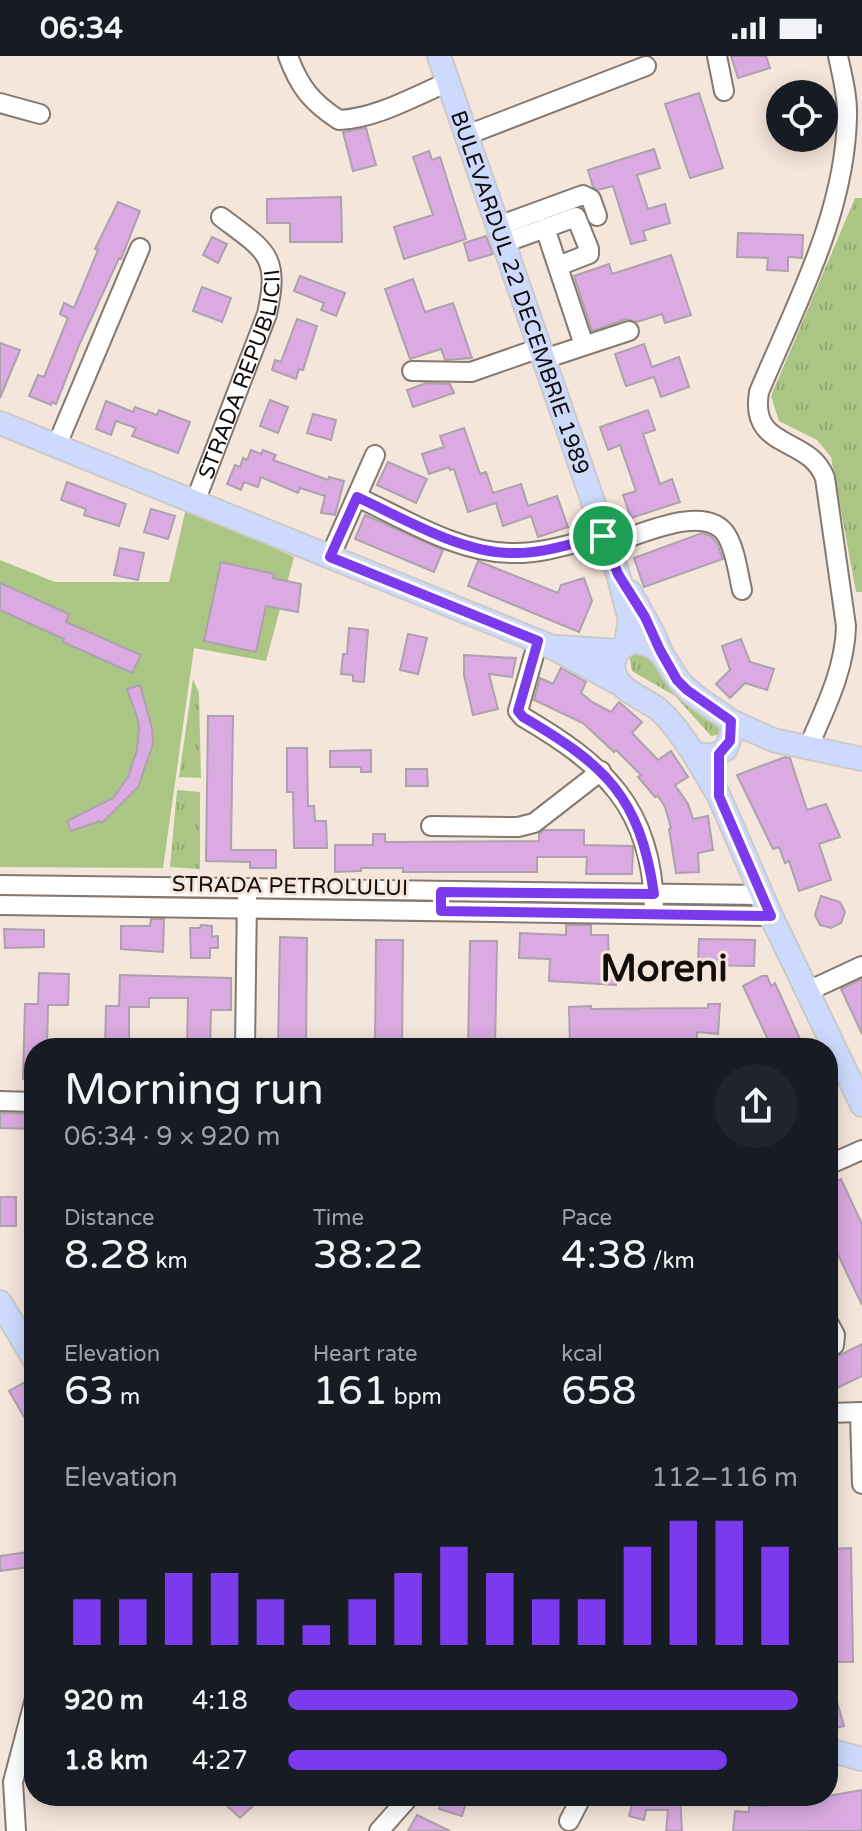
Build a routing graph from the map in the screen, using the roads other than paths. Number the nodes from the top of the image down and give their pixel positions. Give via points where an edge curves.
1 (288, 56) edge
2 (439, 56) edge
3 (717, 56) edge
4 (838, 56) edge
5 (646, 66) dead end
6 (448, 82) junction
7 (724, 91) dead end
8 (0, 103) edge
9 (40, 114) dead end
10 (467, 135) junction
11 (597, 216) dead end
12 (221, 217) dead end
13 (545, 228) junction
14 (501, 234) junction
15 (140, 248) dead end
16 (558, 266) junction
17 (629, 331) dead end
18 (584, 345) junction
19 (542, 354) junction
20 (412, 371) dead end
21 (0, 423) edge
22 (56, 447) junction
23 (375, 455) dead end
24 (357, 497) junction
25 (195, 502) junction
26 (605, 541) junction
27 (330, 557) junction
28 (618, 574) junction
29 (742, 590) dead end
30 (628, 612) junction
31 (544, 644) junction
32 (622, 647) junction
33 (594, 650) junction
34 (660, 650) junction
35 (618, 683) junction
36 (731, 721) junction
37 (773, 740) junction
38 (808, 748) junction
39 (729, 750) junction
40 (694, 754) junction
41 (852, 757) edge
42 (601, 771) junction
43 (719, 789) junction
44 (431, 826) dead end
45 (0, 885) edge
46 (247, 889) junction
47 (654, 894) junction
48 (441, 902) junction
49 (0, 905) edge
50 (766, 905) junction
51 (247, 908) junction
52 (654, 913) junction
53 (862, 966) edge
54 (806, 992) junction
55 (245, 1038) edge
56 (829, 1038) edge
57 (838, 1057) edge
58 (0, 1101) edge
59 (24, 1102) edge
60 (862, 1105) edge
61 (862, 1150) edge
62 (838, 1161) edge
63 (0, 1302) edge
64 (24, 1342) edge
65 (838, 1415) edge
66 (861, 1418) edge
67 (862, 1484) edge
68 (24, 1731) edge
69 (838, 1753) edge
70 (862, 1759) edge
71 (6, 1784) edge
72 (401, 1806) edge
73 (577, 1806) edge
74 (569, 1821) dead end
75 (16, 1831) edge
76 (379, 1831) edge

1 - 6 street via 297,81 339,120 374,113
2 - 6 main road, BULEVARDUL 22 DECEMBRIE 1989
3 - 7 street
4 - 38 street via 847,114 840,182 757,407 767,432 805,453 822,471 846,626 842,665
5 - 10 street
6 - 10 main road, BULEVARDUL 22 DECEMBRIE 1989
8 - 9 street
10 - 14 main road, BULEVARDUL 22 DECEMBRIE 1989
11 - 14 street via 591,199 583,195
12 - 25 street, STRADA REPUBLICII via 269,259 273,284 267,314
13 - 14 street
13 - 16 street
13 - 16 street via 576,217 589,249 585,256
14 - 19 main road, BULEVARDUL 22 DECEMBRIE 1989
15 - 22 street
16 - 18 street
17 - 18 street
18 - 19 street
19 - 20 street via 471,372
19 - 26 main road, BULEVARDUL 22 DECEMBRIE 1989
21 - 22 main road, STRADA REPUBLICII
22 - 25 main road, STRADA REPUBLICII
23 - 24 street
24 - 26 street via 458,543 509,553
24 - 27 street
25 - 27 main road, STRADA REPUBLICII
26 - 28 main road, BULEVARDUL 22 DECEMBRIE 1989
26 - 29 street via 686,520 708,521 726,534
27 - 31 main road, STRADA REPUBLICII
28 - 30 main road, BULEVARDUL 22 DECEMBRIE 1989
28 - 34 main road, BULEVARDUL 22 DECEMBRIE 1989
30 - 32 main road, BULEVARDUL 22 DECEMBRIE 1989 via 629,630
30 - 33 main road via 618,635
31 - 33 main road, STRADA REPUBLICII
31 - 35 main road, STRADA REPUBLICII
31 - 42 street via 518,711
32 - 33 main road, STRADA REPUBLICII
32 - 34 main road, STRADA REPUBLICII via 648,644
32 - 35 main road, BULEVARDUL 22 DECEMBRIE 1989 via 614,673
34 - 36 main road, BULEVARDUL 22 DECEMBRIE 1989 via 687,690
35 - 40 main road, STRADA REPUBLICII via 660,711
36 - 37 main road, BULEVARDUL 22 DECEMBRIE 1989
36 - 39 main road
37 - 38 main road
37 - 39 main road
38 - 41 main road
39 - 40 main road
39 - 43 main road
40 - 43 main road, STRADA REPUBLICII
42 - 44 street via 534,823
42 - 47 street via 637,822
43 - 50 main road, STRADA REPUBLICII
45 - 46 street, STRADA PETROLULUI
46 - 48 street, STRADA PETROLULUI
46 - 51 street
47 - 48 street, STRADA PETROLULUI
47 - 50 street, STRADA PETROLULUI
47 - 52 street
48 - 51 street, STRADA PETROLULUI
48 - 52 street, STRADA PETROLULUI
49 - 51 street, STRADA PETROLULUI
50 - 52 street, STRADA PETROLULUI
50 - 54 main road, STRADA REPUBLICII
51 - 55 street
53 - 54 street
54 - 56 main road, STRADA REPUBLICII
57 - 60 main road, STRADA REPUBLICII
58 - 59 street
61 - 62 street
63 - 64 main road
65 - 66 street
66 - 67 street
68 - 71 street
69 - 70 main road
71 - 75 street
72 - 76 street
73 - 74 street

